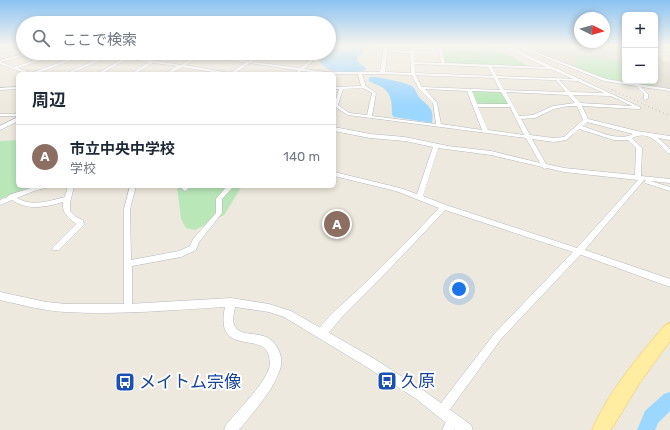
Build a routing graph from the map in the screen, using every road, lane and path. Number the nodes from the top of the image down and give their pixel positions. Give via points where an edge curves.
1 (9, 66) edge
2 (19, 66) edge
3 (52, 66) edge
4 (85, 66) edge
5 (112, 66) edge
6 (145, 66) edge
7 (182, 66) joint
8 (274, 66) edge
9 (305, 66) edge
10 (383, 66) edge
11 (413, 66) edge
12 (489, 66) edge
13 (491, 66) edge
14 (550, 66) edge
15 (569, 66) edge
16 (13, 68) junction
17 (554, 68) junction
18 (206, 70) junction
19 (300, 70) junction
20 (26, 72) edge
21 (37, 72) edge
22 (71, 72) edge
23 (102, 72) edge
24 (135, 72) edge
25 (171, 72) edge
26 (203, 72) edge
27 (219, 72) edge
28 (317, 72) edge
29 (336, 73) edge
30 (382, 73) junction
31 (360, 74) junction
32 (413, 74) junction
33 (495, 77) junction
34 (558, 80) junction
35 (580, 80) junction
36 (636, 85) junction
37 (364, 87) junction
38 (16, 88) edge
39 (336, 88) edge
40 (421, 88) junction
41 (0, 89) edge
42 (341, 89) junction
43 (469, 90) junction
44 (670, 90) edge
45 (504, 91) junction
46 (571, 94) junction
47 (614, 96) junction
48 (646, 99) dead end
49 (475, 105) junction
50 (579, 105) junction
51 (512, 106) junction
52 (0, 115) edge
53 (16, 115) edge
54 (369, 117) junction
55 (518, 117) junction
56 (16, 120) edge
57 (586, 120) junction
58 (439, 126) junction
59 (579, 127) junction
60 (0, 128) edge
61 (336, 129) edge
62 (486, 132) junction
63 (637, 133) junction
64 (653, 136) junction
65 (529, 137) junction
66 (629, 138) junction
67 (670, 138) edge
68 (436, 146) junction
69 (670, 152) edge
70 (545, 167) junction
71 (336, 174) edge
72 (639, 179) junction
73 (670, 181) edge
74 (37, 188) edge
75 (70, 188) edge
76 (132, 188) edge
77 (229, 188) edge
78 (670, 189) edge
79 (420, 196) junction
80 (11, 197) junction
81 (68, 198) junction
82 (0, 203) edge
83 (444, 206) junction
84 (56, 248) dead end
85 (579, 252) junction
86 (128, 264) junction
87 (670, 283) edge
88 (0, 296) edge
89 (231, 302) junction
90 (128, 308) junction
91 (670, 330) edge
92 (321, 334) junction
93 (442, 411) junction
94 (450, 425) edge
95 (231, 430) edge
96 (466, 430) edge
97 (600, 430) edge

1 - 16 street
2 - 16 street
3 - 21 street
4 - 22 street
5 - 23 street
6 - 24 street
7 - 18 street
7 - 25 street
8 - 19 street
9 - 19 street
10 - 30 street
11 - 32 street
12 - 33 street
13 - 17 street
14 - 17 street
15 - 36 street via 605,80
16 - 20 street
17 - 35 street
18 - 26 street
18 - 27 street
19 - 28 street
29 - 31 street
30 - 31 street
30 - 32 street
31 - 37 street
32 - 33 street
32 - 40 street
33 - 34 street
33 - 45 street
34 - 35 street
34 - 46 street
35 - 47 street
36 - 44 street
36 - 48 street via 646,94
37 - 42 street
37 - 54 street via 374,93
38 - 41 street
39 - 42 street
40 - 43 street
40 - 58 street via 435,103
42 - 54 street via 336,105 348,114
43 - 45 street
43 - 49 street
45 - 46 street
45 - 51 street
46 - 47 street
46 - 50 street
47 - 50 street via 638,108 602,104
49 - 51 street
49 - 62 street
50 - 55 street via 557,106 535,116
50 - 57 street
51 - 55 street
52 - 53 street
54 - 58 street
55 - 65 street
56 - 60 street
57 - 59 street
57 - 63 street
58 - 62 street
59 - 65 street via 566,138 554,140
59 - 66 street via 614,138
61 - 68 street
62 - 65 street
63 - 64 street
63 - 66 street
64 - 67 street
64 - 69 street
65 - 70 street
66 - 72 street via 639,148
68 - 70 street via 491,153
68 - 79 street
70 - 72 street
71 - 79 street via 398,188
72 - 73 street
72 - 78 street
72 - 85 street
74 - 80 street
75 - 81 street
76 - 86 street via 127,209
77 - 86 street via 218,199 219,213 193,248 181,254
79 - 83 street
80 - 81 street via 26,205 38,206
80 - 82 street
81 - 84 street via 67,213 80,222 80,225
83 - 85 street
83 - 92 street
85 - 87 street
85 - 93 street via 498,336
86 - 90 street
88 - 90 street via 66,308
89 - 90 street
89 - 92 street via 269,308 287,314
89 - 95 street via 227,319 233,333 269,345 273,349 275,360 273,374 268,382
91 - 97 main road via 637,370
92 - 93 street
93 - 94 street
94 - 96 street

